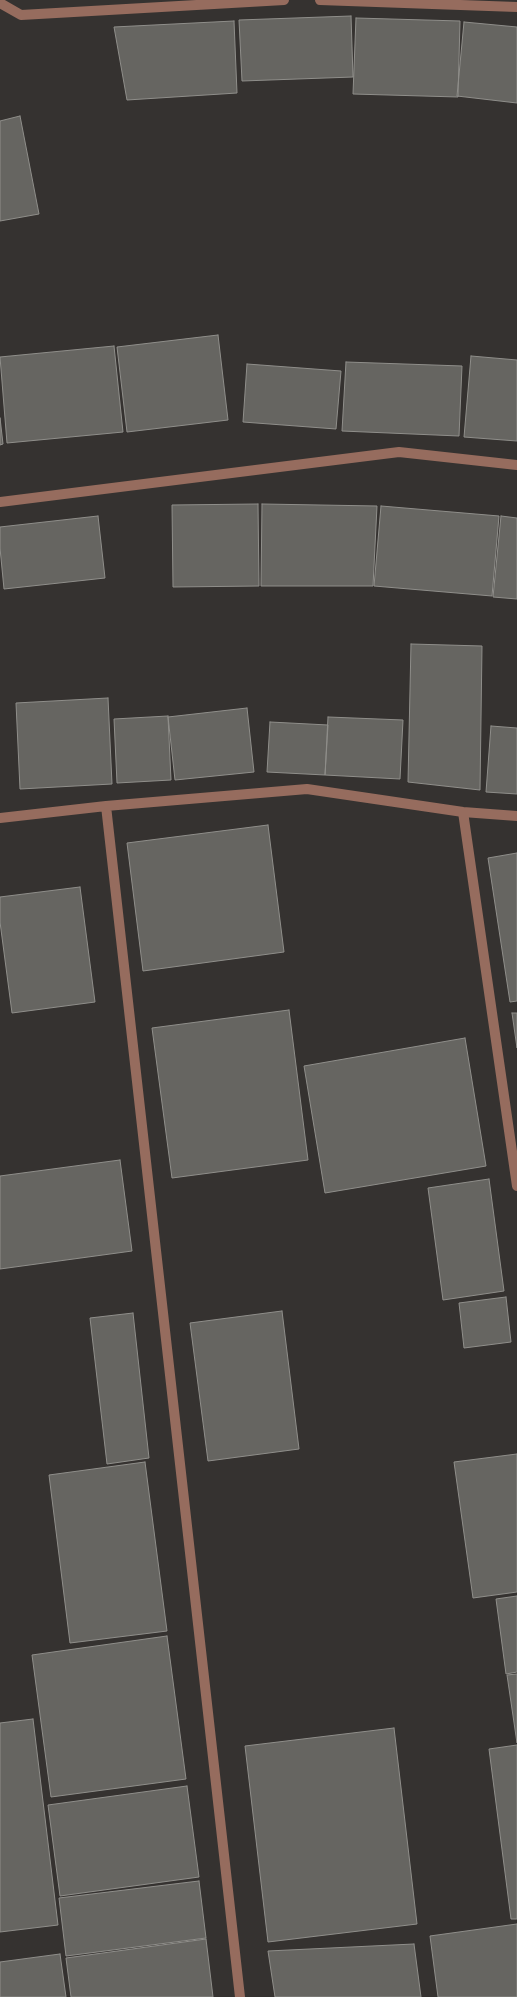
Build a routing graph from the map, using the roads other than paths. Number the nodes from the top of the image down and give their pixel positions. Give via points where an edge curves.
1 (284, 0) edge
2 (320, 0) edge
3 (0, 2) edge
4 (517, 7) edge
5 (517, 465) edge
6 (0, 502) edge
7 (106, 806) junction
8 (463, 812) junction
9 (517, 816) edge
10 (0, 818) edge
11 (517, 1186) edge
12 (240, 1997) edge

1 - 3 street via 21,15
2 - 4 street
5 - 6 street via 399,452
7 - 8 street via 307,789
7 - 10 street
7 - 12 street
8 - 9 street
8 - 11 street

